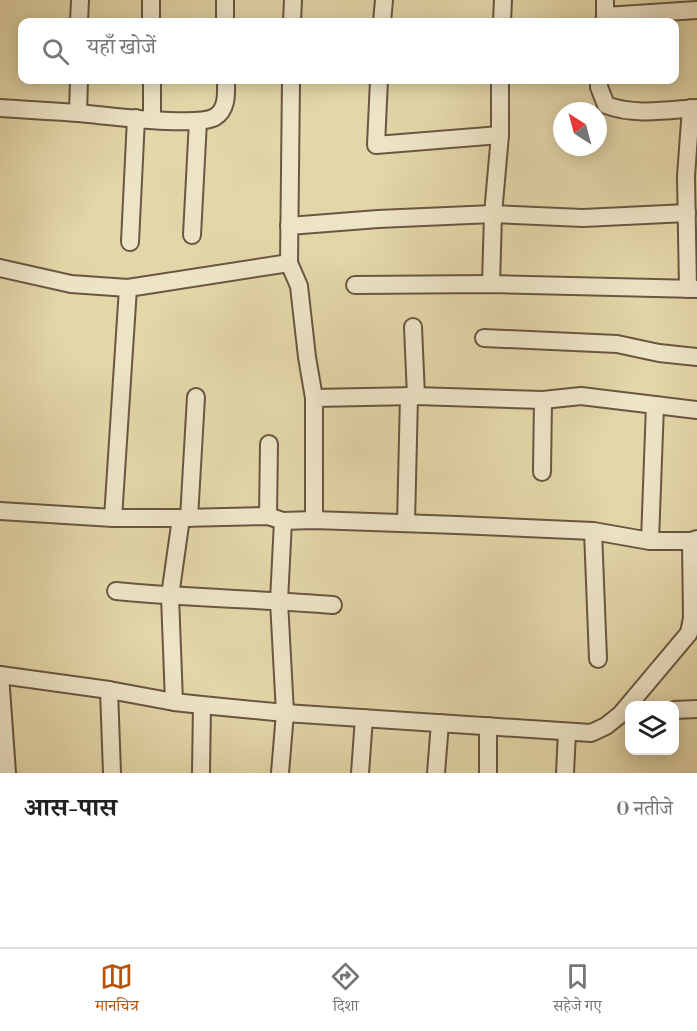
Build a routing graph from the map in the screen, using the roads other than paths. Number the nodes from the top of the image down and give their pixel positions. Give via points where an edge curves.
1 (80, 0) edge
2 (151, 0) edge
3 (225, 0) edge
4 (293, 0) edge
5 (384, 0) edge
6 (503, 0) edge
7 (697, 10) edge
8 (605, 13) edge
9 (79, 18) edge
10 (152, 18) edge
11 (225, 18) edge
12 (292, 18) edge
13 (382, 18) edge
14 (502, 18) edge
15 (79, 84) edge
16 (151, 84) edge
17 (226, 84) edge
18 (291, 84) edge
19 (379, 84) edge
20 (500, 84) edge
21 (599, 84) edge
22 (0, 108) edge
23 (694, 108) edge
24 (78, 113) junction
25 (144, 118) junction
26 (198, 121) junction
27 (500, 135) junction
28 (687, 213) junction
29 (494, 214) junction
30 (289, 226) junction
31 (192, 235) dead end
32 (130, 242) dead end
33 (289, 263) junction
34 (0, 268) edge
35 (491, 284) junction
36 (355, 285) dead end
37 (128, 288) junction
38 (693, 289) edge
39 (413, 327) dead end
40 (484, 338) dead end
41 (697, 357) edge
42 (413, 396) junction
43 (196, 397) dead end
44 (314, 398) junction
45 (543, 400) junction
46 (655, 405) junction
47 (697, 410) edge
48 (269, 444) dead end
49 (542, 472) dead end
50 (0, 511) edge
51 (113, 518) junction
52 (185, 518) junction
53 (276, 518) junction
54 (314, 520) junction
55 (406, 523) junction
56 (593, 531) junction
57 (694, 540) edge
58 (650, 541) junction
59 (116, 591) dead end
60 (170, 596) junction
61 (279, 601) junction
62 (333, 605) dead end
63 (598, 659) dead end
64 (0, 675) edge
65 (109, 690) junction
66 (635, 701) edge
67 (174, 702) junction
68 (202, 705) junction
69 (697, 709) edge
70 (679, 710) edge
71 (285, 713) junction
72 (625, 713) edge
73 (364, 718) junction
74 (440, 723) junction
75 (488, 726) junction
76 (567, 732) junction
77 (7, 773) edge
78 (112, 773) edge
79 (201, 773) edge
80 (280, 773) edge
81 (360, 773) edge
82 (436, 773) edge
83 (488, 773) edge
84 (565, 773) edge

1 - 9 street
2 - 10 street
3 - 11 street
4 - 12 street
5 - 13 street
6 - 14 street
7 - 8 street
15 - 24 street
16 - 25 street
17 - 26 street via 224,108 215,117
18 - 30 street
19 - 27 street via 376,145
20 - 27 street
21 - 23 street via 606,105 618,110
22 - 24 street
23 - 28 street via 686,176
24 - 25 street
25 - 26 street
25 - 32 street
26 - 31 street
27 - 29 street
28 - 29 street via 583,218
28 - 38 street
29 - 30 street
29 - 35 street
30 - 33 street
33 - 37 street
33 - 44 street via 299,286
34 - 37 street via 71,284
35 - 36 street
35 - 38 street
37 - 51 street
39 - 42 street
40 - 41 street via 617,344
42 - 44 street
42 - 45 street
42 - 55 street
43 - 52 street
44 - 54 street
45 - 46 street via 581,396
45 - 49 street
46 - 47 street
46 - 58 street
48 - 53 street
50 - 51 street
51 - 52 street
52 - 53 street
52 - 60 street
53 - 54 street
53 - 61 street
54 - 55 street
55 - 56 street
56 - 58 street
56 - 63 street
57 - 58 street
57 - 66 street via 689,633
59 - 60 street
60 - 61 street
60 - 67 street
61 - 62 street
61 - 71 street
64 - 65 street
64 - 77 street
65 - 67 street
65 - 78 street
67 - 68 street
68 - 71 street
68 - 79 street
69 - 70 street
71 - 73 street
71 - 80 street
72 - 76 street via 591,734
73 - 74 street
73 - 81 street
74 - 75 street
74 - 82 street
75 - 76 street
75 - 83 street
76 - 84 street

